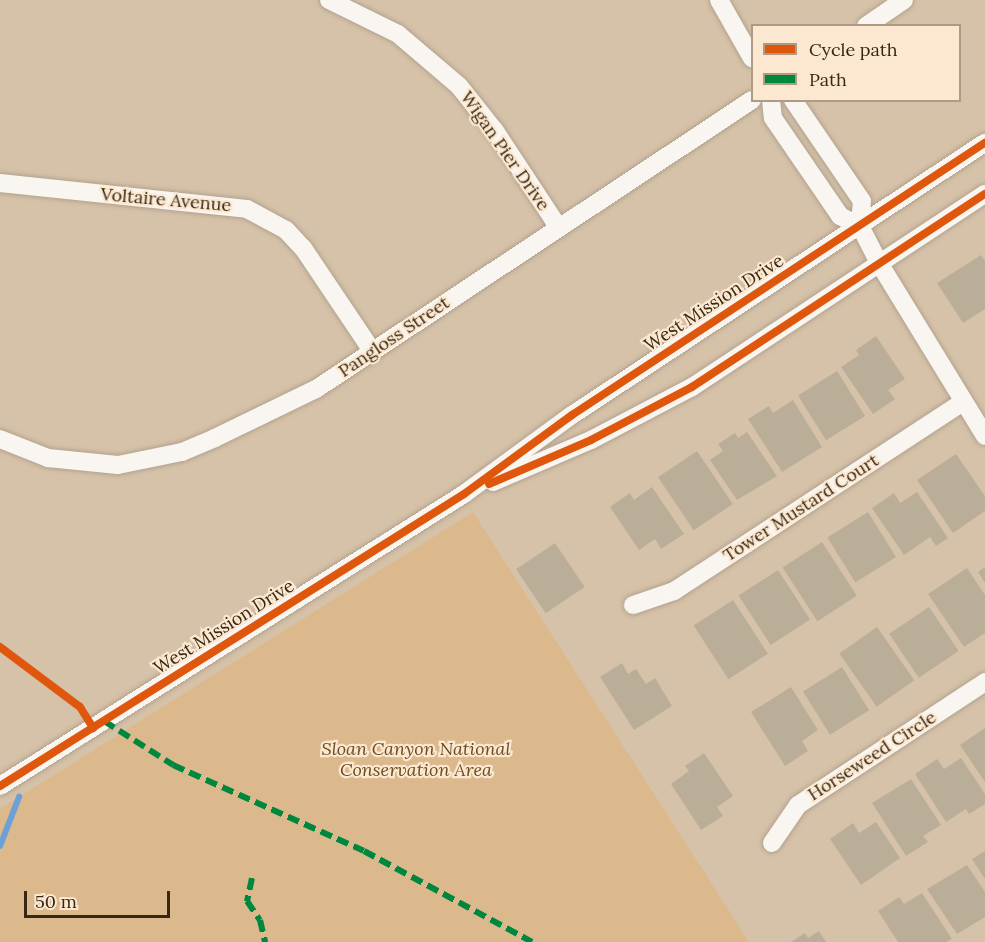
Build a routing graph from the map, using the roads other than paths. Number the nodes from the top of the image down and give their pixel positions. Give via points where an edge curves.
1 (329, 0) edge
2 (719, 0) edge
3 (904, 0) edge
4 (869, 24) edge
5 (751, 55) edge
6 (751, 101) edge
7 (771, 102) edge
8 (794, 102) edge
9 (985, 143) edge
10 (0, 183) edge
11 (985, 194) edge
12 (860, 226) junction
13 (559, 228) junction
14 (879, 263) junction
15 (373, 352) junction
16 (963, 402) junction
17 (985, 436) edge
18 (0, 439) edge
19 (464, 494) junction
20 (633, 605) dead end
21 (985, 682) edge
22 (0, 786) edge
23 (772, 843) dead end

1 - 13 street, Wigan Pier Drive via 398,34 459,86 495,131
2 - 5 street
3 - 4 street
6 - 13 street, Pangloss Street
7 - 12 street via 773,118 840,216
8 - 12 street via 862,201
9 - 12 street, West Mission Drive
10 - 15 street, Voltaire Avenue via 247,209 286,230 303,248
11 - 14 street, West Mission Drive
12 - 14 street
12 - 19 street, West Mission Drive via 572,415
13 - 15 street, Pangloss Street
14 - 16 street
14 - 19 street, West Mission Drive via 692,387 591,440
15 - 18 street, Pangloss Street via 291,401 183,452 150,460 118,465 72,462 48,458
16 - 17 street
16 - 20 street, Tower Mustard Court via 674,591
19 - 22 street, West Mission Drive
21 - 23 street, Horseweed Circle via 798,805

